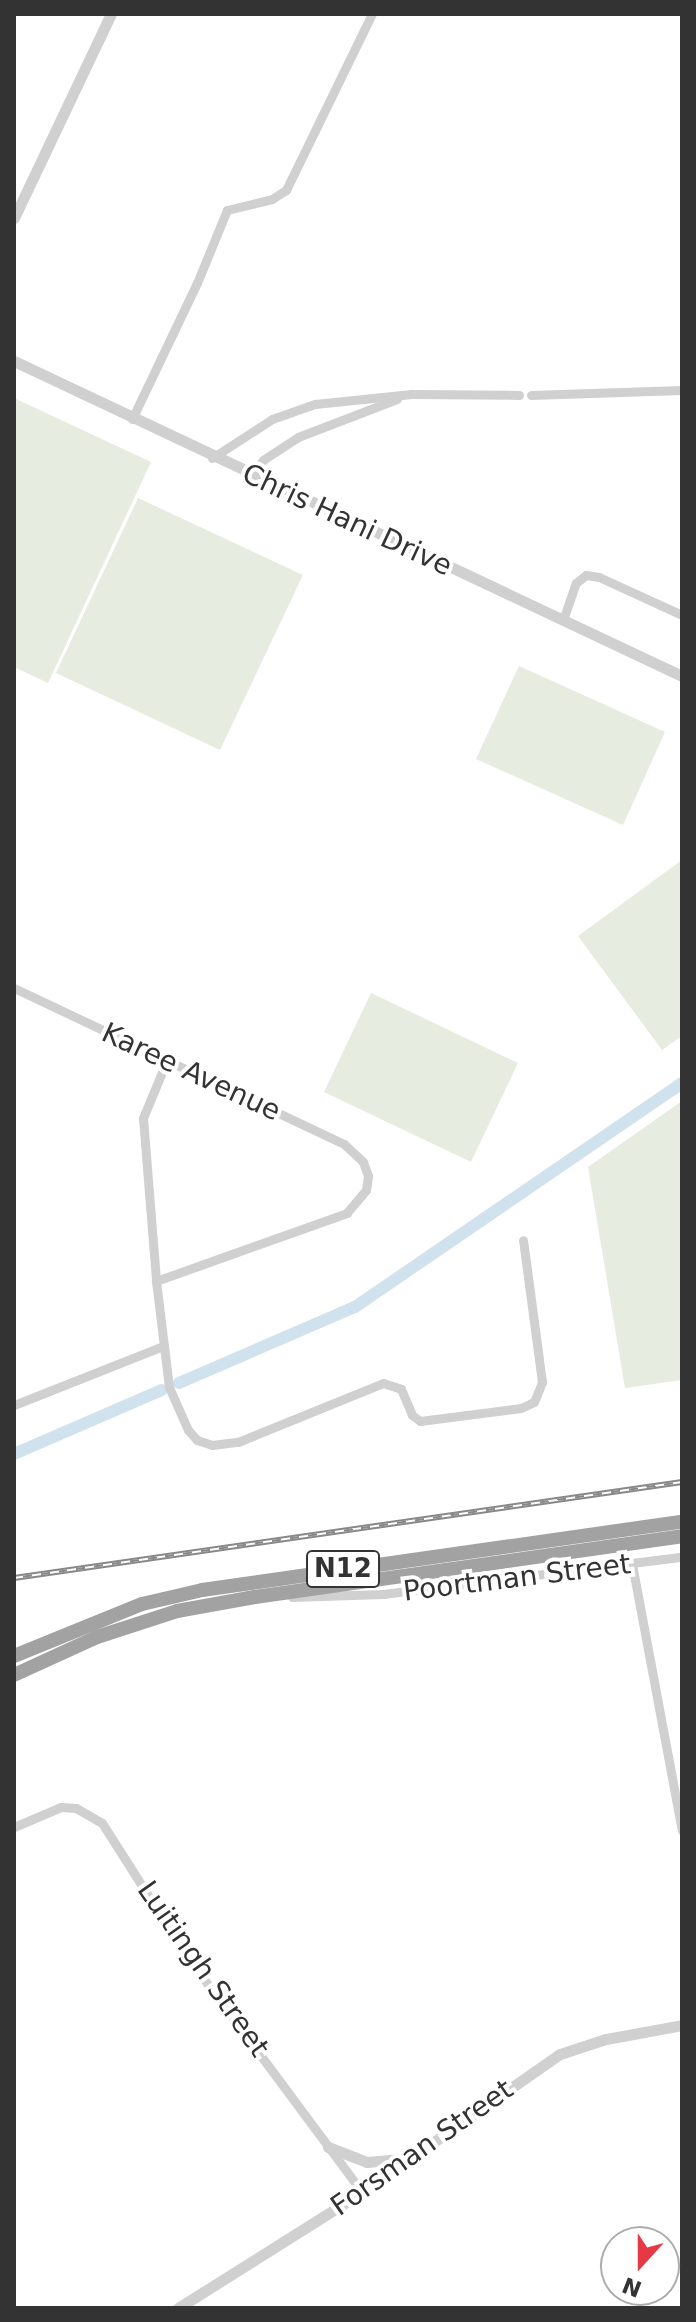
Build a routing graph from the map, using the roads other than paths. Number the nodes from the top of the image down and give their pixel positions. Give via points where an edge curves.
1 (111, 14) edge
2 (372, 14) edge
3 (14, 218) edge
4 (14, 361) edge
5 (682, 390) edge
6 (411, 394) junction
7 (519, 395) dead end
8 (531, 395) dead end
9 (132, 419) junction
10 (212, 458) junction
11 (251, 475) junction
12 (682, 615) edge
13 (563, 620) junction
14 (682, 676) edge
15 (17, 990) edge
16 (14, 1001) edge
17 (167, 1060) junction
18 (523, 1240) dead end
19 (156, 1281) junction
20 (163, 1346) junction
21 (14, 1405) edge
22 (682, 1522) edge
23 (682, 1536) edge
24 (682, 1557) edge
25 (632, 1564) junction
26 (255, 1597) junction
27 (14, 1656) edge
28 (14, 1675) edge
29 (14, 1827) edge
30 (682, 1830) edge
31 (682, 2025) edge
32 (328, 2147) junction
33 (412, 2157) junction
34 (362, 2192) junction
35 (178, 2308) edge

1 - 3 street
2 - 9 street via 286,190 227,210
4 - 9 street, Chris Hani Drive
5 - 8 street
6 - 7 street
6 - 10 street via 315,404 272,419
6 - 11 street via 298,437 263,460
9 - 10 street, Chris Hani Drive
10 - 11 street, Chris Hani Drive
11 - 13 street, Chris Hani Drive
12 - 13 street via 586,575 576,583
13 - 14 street, Chris Hani Drive
15 - 16 street
15 - 17 street, Karee Avenue
17 - 19 street via 143,1118
17 - 19 street, Karee Avenue via 344,1144 363,1162 368,1176 366,1190 347,1213
18 - 20 street via 542,1382 534,1402 521,1408 420,1421 401,1389 383,1383 238,1442 212,1445 188,1430 169,1387
19 - 20 street
20 - 21 street
22 - 27 highway, N12 via 190,1592 117,1613
23 - 26 highway, N12
24 - 25 street, Poortman Street
25 - 26 street, Poortman Street via 354,1596
25 - 30 street
26 - 28 highway, N12 via 149,1618
29 - 32 street, Luitingh Street via 61,1807 76,1808 102,1823 186,1955
31 - 33 street, Forsman Street via 560,2054
32 - 33 street via 367,2162
32 - 34 street, Luitingh Street
33 - 34 street, Forsman Street
34 - 35 street, Forsman Street

